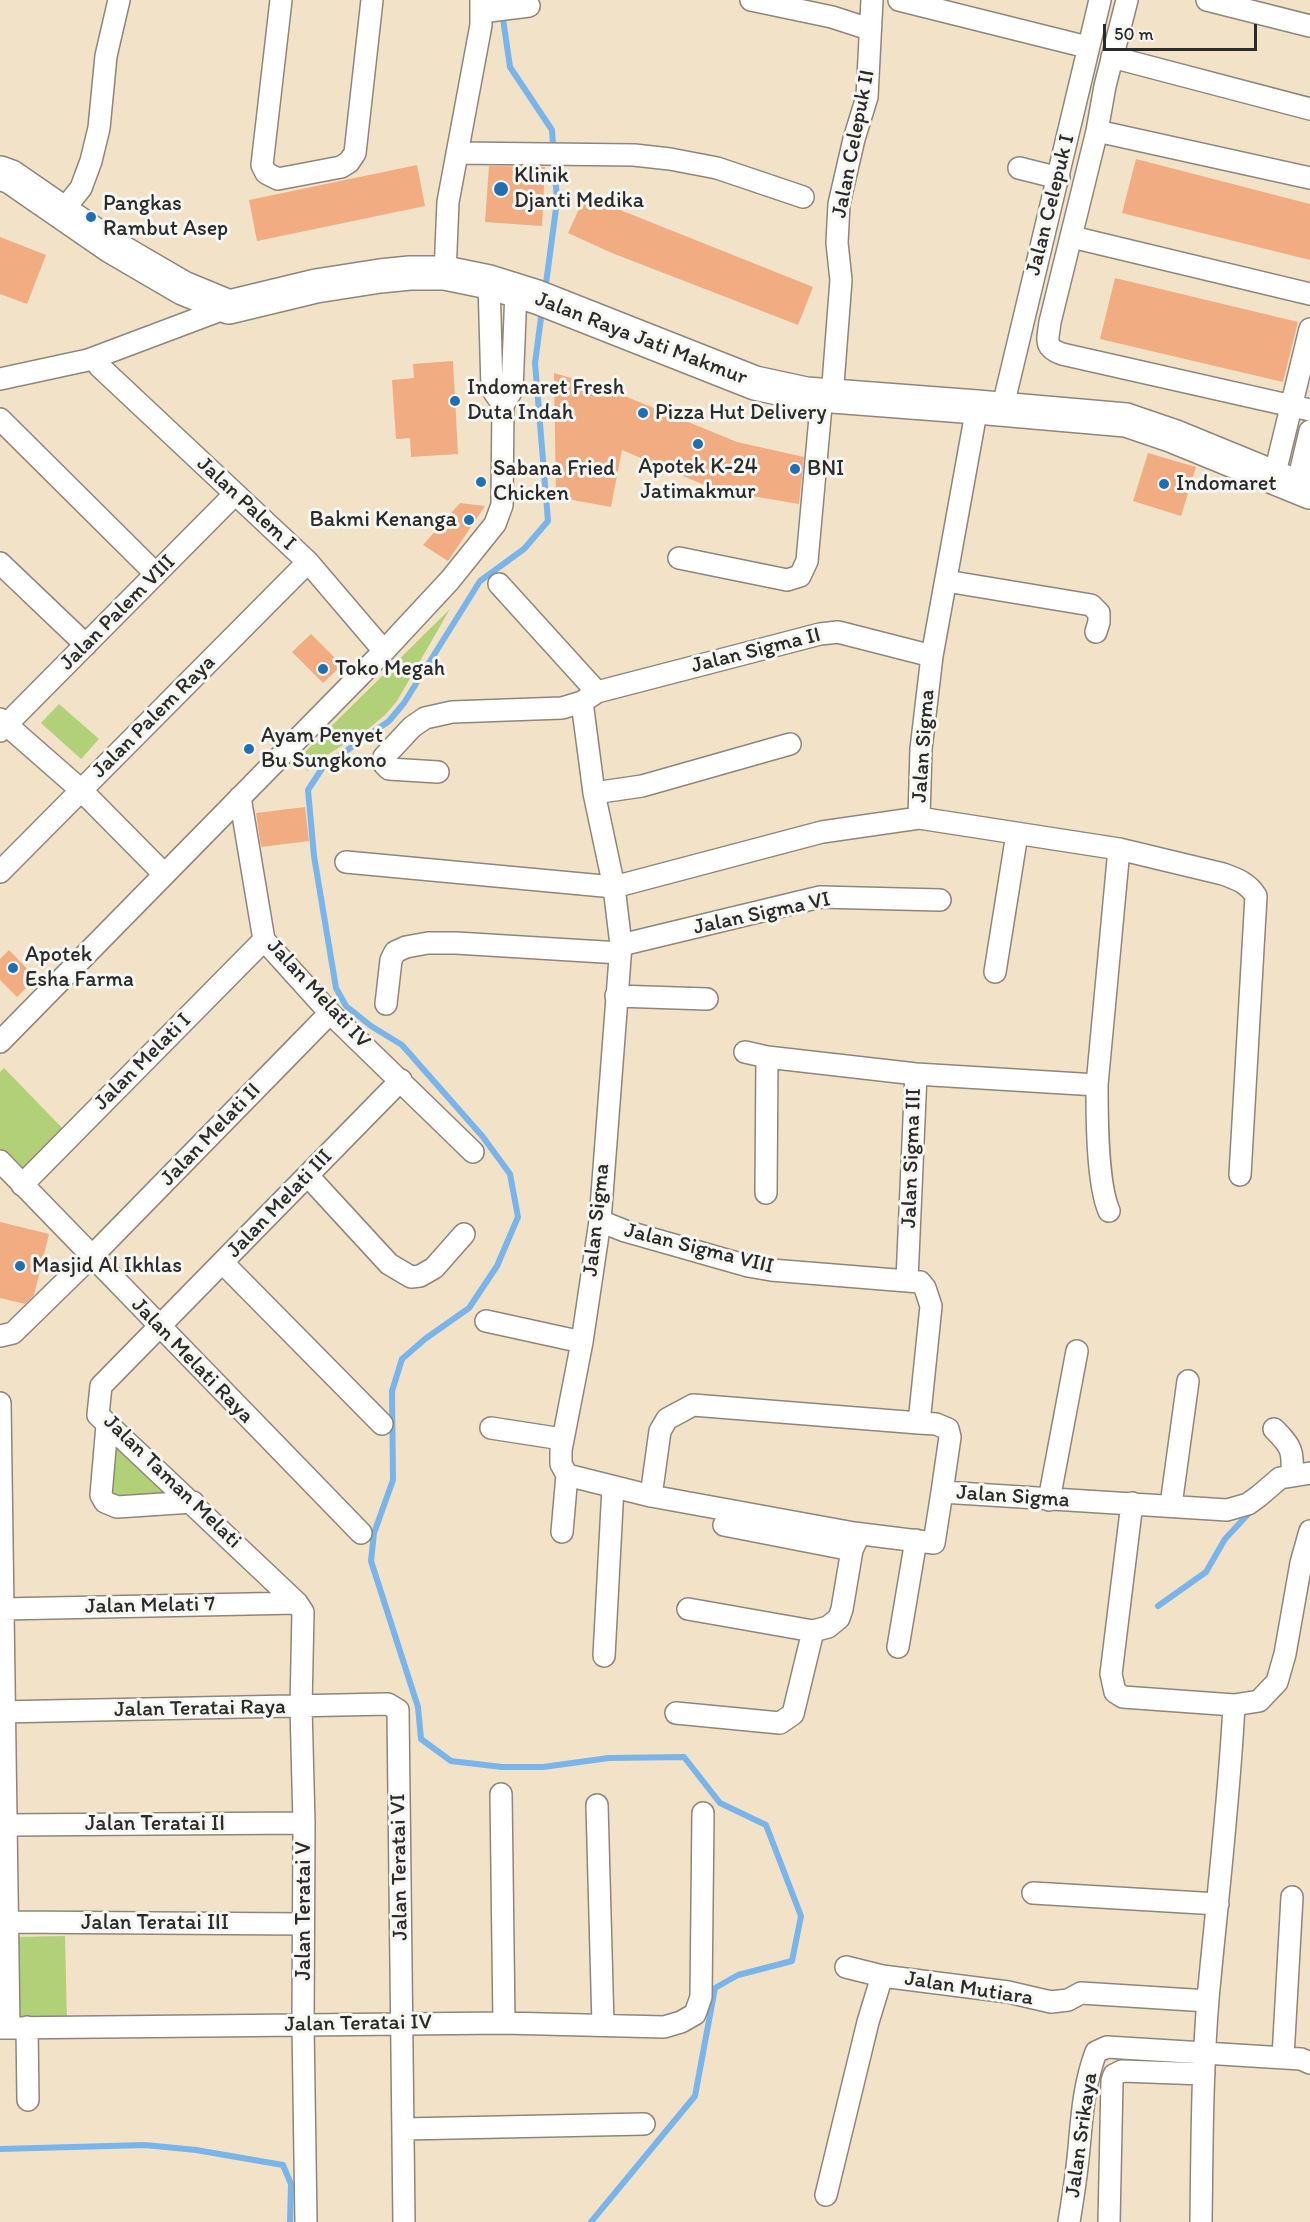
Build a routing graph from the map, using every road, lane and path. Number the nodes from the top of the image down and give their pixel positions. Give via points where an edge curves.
1 (119, 0) edge
2 (280, 0) edge
3 (372, 0) edge
4 (751, 0) edge
5 (872, 0) edge
6 (899, 0) edge
7 (1100, 0) edge
8 (1127, 0) edge
9 (1207, 0) edge
10 (523, 6) dead end
11 (484, 8) edge
12 (1310, 26) edge
13 (869, 29) junction
14 (1087, 48) junction
15 (1112, 57) junction
16 (1310, 108) edge
17 (1097, 131) junction
18 (457, 153) junction
19 (1019, 168) dead end
20 (0, 173) edge
21 (1059, 178) junction
22 (1310, 178) edge
23 (803, 197) dead end
24 (61, 213) junction
25 (1072, 237) junction
26 (445, 273) junction
27 (1310, 294) edge
28 (527, 295) junction
29 (229, 307) junction
30 (1310, 329) edge
31 (99, 366) dead end
32 (0, 379) edge
33 (827, 396) junction
34 (502, 405) junction
35 (990, 408) junction
36 (1301, 408) edge
37 (0, 419) edge
38 (1310, 431) edge
39 (1293, 485) edge
40 (235, 494) junction
41 (678, 558) dead end
42 (308, 562) junction
43 (0, 563) edge
44 (156, 574) junction
45 (946, 581) junction
46 (505, 590) dead end
47 (1095, 632) dead end
48 (86, 645) junction
49 (384, 651) junction
50 (932, 656) junction
51 (589, 697) junction
52 (2, 725) edge
53 (790, 744) dead end
54 (438, 772) dead end
55 (81, 790) junction
56 (594, 793) junction
57 (240, 797) junction
58 (919, 818) junction
59 (1017, 834) junction
60 (1119, 849) junction
61 (346, 862) dead end
62 (0, 872) edge
63 (164, 874) junction
64 (614, 887) junction
65 (940, 900) dead end
66 (264, 940) junction
67 (620, 949) junction
68 (995, 972) dead end
69 (616, 996) junction
70 (707, 999) dead end
71 (386, 1004) dead end
72 (330, 1012) junction
73 (0, 1042) edge
74 (745, 1052) dead end
75 (767, 1057) junction
76 (916, 1074) junction
77 (401, 1080) junction
78 (1097, 1085) junction
79 (473, 1152) dead end
80 (0, 1161) edge
81 (1240, 1175) dead end
82 (308, 1176) junction
83 (22, 1185) junction
84 (766, 1193) dead end
85 (1109, 1211) dead end
86 (600, 1221) junction
87 (464, 1234) dead end
88 (85, 1262) junction
89 (223, 1263) junction
90 (907, 1280) junction
91 (486, 1321) dead end
92 (159, 1328) junction
93 (0, 1336) edge
94 (582, 1342) junction
95 (1077, 1351) dead end
96 (1188, 1381) dead end
97 (0, 1403) edge
98 (919, 1423) junction
99 (382, 1424) dead end
100 (107, 1425) junction
101 (491, 1428) dead end
102 (1274, 1429) dead end
103 (562, 1439) junction
104 (1301, 1474) edge
105 (567, 1475) junction
106 (613, 1487) junction
107 (942, 1492) junction
108 (651, 1496) junction
109 (1048, 1500) junction
110 (193, 1502) junction
111 (1132, 1503) junction
112 (1171, 1505) junction
113 (724, 1525) dead end
114 (1310, 1531) edge
115 (562, 1532) dead end
116 (361, 1533) dead end
117 (916, 1540) junction
118 (853, 1541) junction
119 (297, 1603) junction
120 (3, 1609) junction
121 (688, 1609) dead end
122 (813, 1631) junction
123 (898, 1647) dead end
124 (604, 1656) dead end
125 (1234, 1705) junction
126 (301, 1707) junction
127 (398, 1710) joint
128 (2, 1712) edge
129 (676, 1713) dead end
130 (501, 1794) dead end
131 (597, 1805) dead end
132 (703, 1813) dead end
133 (304, 1823) junction
134 (6, 1825) junction
135 (1033, 1893) dead end
136 (1292, 1897) dead end
137 (1218, 1904) junction
138 (7, 1922) junction
139 (303, 1923) junction
140 (846, 1967) dead end
141 (882, 1976) junction
142 (1208, 2001) junction
143 (504, 2023) junction
144 (402, 2024) junction
145 (303, 2025) junction
146 (603, 2025) junction
147 (12, 2028) edge
148 (1205, 2052) junction
149 (1283, 2058) junction
150 (1310, 2062) edge
151 (1204, 2074) junction
152 (28, 2100) dead end
153 (645, 2124) dead end
154 (404, 2129) junction
155 (826, 2195) dead end
156 (306, 2222) edge
157 (404, 2222) edge
158 (1069, 2222) edge
159 (1109, 2222) edge
160 (1201, 2222) edge

1 - 24 street via 106,56 99,128 91,161 81,188
2 - 3 street via 262,165 266,173 278,179 341,167 355,153
4 - 13 street
5 - 13 street, Jalan Celepuk II
6 - 14 street
7 - 14 street, Jalan Celepuk I
8 - 15 street
9 - 12 street
10 - 11 street
11 - 18 street
13 - 33 street, Jalan Celepuk II via 867,97 839,204 837,243 841,280
14 - 21 street, Jalan Celepuk I
15 - 16 street
15 - 17 street
17 - 22 street
17 - 25 street
18 - 23 street via 670,159 717,168
18 - 26 street via 448,202
19 - 21 street
20 - 24 main road
21 - 35 street, Jalan Celepuk I
24 - 29 main road via 183,288
25 - 27 street
25 - 36 street via 1050,322 1047,344 1052,351
26 - 28 main road, Jalan Raya Jati Makmur
26 - 29 main road, Jalan Raya Jati Makmur via 410,273 316,286
28 - 33 main road, Jalan Raya Jati Makmur via 755,383
28 - 34 street via 512,390
28 - 34 street via 492,389
29 - 32 street via 88,360
30 - 36 street
31 - 40 street, Jalan Palem I
33 - 35 main road, Jalan Raya Jati Makmur
33 - 41 street, Jalan Celepuk II via 807,561 800,576 788,580
34 - 49 street via 502,505 495,524
35 - 39 main road, Jalan Raya Jati Makmur via 1126,420
35 - 45 street, Jalan Sigma
36 - 39 street
37 - 44 street
38 - 39 street
40 - 42 street, Jalan Palem I
40 - 44 street, Jalan Palem VIII
42 - 49 street, Jalan Palem I
42 - 55 street, Jalan Palem Raya
43 - 48 street
44 - 48 street, Jalan Palem VIII
45 - 47 street via 1091,605 1099,613
45 - 50 street, Jalan Sigma
46 - 51 street
48 - 52 street, Jalan Palem VIII
49 - 57 street
50 - 51 street, Jalan Sigma II via 838,632 820,634
50 - 58 street, Jalan Sigma via 921,748
51 - 54 street, Jalan Sigma II via 562,708 452,712 425,718 384,758 389,769
51 - 56 street
52 - 55 street
53 - 56 street via 642,786
55 - 62 street, Jalan Palem Raya
55 - 63 street
56 - 64 street
57 - 63 street
57 - 66 street, Jalan Melati IV
58 - 59 street
58 - 64 street, Jalan Sigma via 822,832
59 - 60 street
59 - 68 street
60 - 78 street
60 - 81 street via 1238,879 1256,896
61 - 64 street
63 - 73 street
64 - 67 street, Jalan Sigma
65 - 67 street, Jalan Sigma VI via 820,897
66 - 72 street, Jalan Melati IV
66 - 83 street, Jalan Melati I
67 - 69 street, Jalan Sigma
67 - 71 street, Jalan Sigma VI via 456,943 406,947 395,952 391,960
69 - 70 street
69 - 86 street, Jalan Sigma
72 - 77 street, Jalan Melati IV
72 - 88 street, Jalan Melati II
74 - 75 street
75 - 76 street
75 - 84 street
76 - 78 street, Jalan Sigma III
76 - 90 street, Jalan Sigma III
77 - 79 street, Jalan Melati IV
77 - 82 street, Jalan Melati III
78 - 85 street via 1100,1149
80 - 83 street, Jalan Melati Raya
82 - 87 street via 389,1264 411,1277 434,1268
82 - 89 street, Jalan Melati III
83 - 88 street, Jalan Melati Raya
86 - 90 street, Jalan Sigma VIII via 748,1266
86 - 94 street, Jalan Sigma
88 - 92 street, Jalan Melati Raya
88 - 93 street, Jalan Melati II via 13,1333
89 - 92 street, Jalan Melati III
89 - 99 street
90 - 98 street via 920,1281 931,1306
91 - 94 street
92 - 100 street, Jalan Taman Melati via 101,1386 98,1415
92 - 116 street, Jalan Melati Raya
94 - 103 street, Jalan Sigma
95 - 109 street
96 - 112 street
97 - 120 street
98 - 107 street via 948,1429
98 - 108 street via 693,1406 667,1419 660,1431
100 - 110 street, Jalan Taman Melati
100 - 110 street via 101,1495 105,1502 117,1507
101 - 103 street
102 - 104 street via 1289,1445
103 - 105 street, Jalan Sigma via 561,1464
104 - 112 street, Jalan Sigma via 1280,1478 1260,1497 1227,1510
105 - 106 street, Jalan Sigma
105 - 115 street
106 - 108 street, Jalan Sigma
106 - 124 street
107 - 109 street, Jalan Sigma
107 - 117 street, Jalan Sigma via 934,1543
108 - 118 street, Jalan Sigma
109 - 111 street, Jalan Sigma
110 - 119 street, Jalan Taman Melati
111 - 112 street, Jalan Sigma
111 - 125 street via 1111,1674 1115,1692 1123,1697
113 - 118 street
114 - 125 street via 1277,1682 1259,1701
117 - 118 street, Jalan Sigma
117 - 123 street
118 - 122 street via 838,1618 828,1628
119 - 120 street, Jalan Melati 7
119 - 126 street, Jalan Teratai V via 303,1612
120 - 128 street
121 - 122 street
122 - 129 street via 793,1714 786,1721 780,1724
125 - 137 street
126 - 127 street, Jalan Teratai Raya via 388,1704
126 - 128 street, Jalan Teratai Raya
126 - 133 street, Jalan Teratai V
127 - 144 street, Jalan Teratai VI
128 - 134 street
130 - 143 street
131 - 146 street
132 - 146 street, Jalan Teratai IV via 701,1997 695,2014 664,2027
133 - 134 street, Jalan Teratai II
133 - 139 street, Jalan Teratai V
134 - 138 street
135 - 137 street
136 - 149 street
137 - 142 street
138 - 139 street, Jalan Teratai III
138 - 147 street
139 - 145 street, Jalan Teratai V
140 - 141 street
141 - 142 street, Jalan Mutiara via 1008,1992 1051,2002 1068,2000 1081,1992
141 - 155 street, Jalan Mutiara
142 - 148 street
143 - 144 street, Jalan Teratai IV
143 - 146 street, Jalan Teratai IV
144 - 145 street, Jalan Teratai IV
144 - 154 street, Jalan Teratai VI
145 - 147 street, Jalan Teratai IV
145 - 156 street, Jalan Teratai V
147 - 152 street
148 - 149 street
148 - 151 street
148 - 158 street, Jalan Srikaya via 1107,2047 1096,2052 1082,2104
149 - 150 street
151 - 159 street via 1122,2071 1114,2075
151 - 160 street
153 - 154 street
154 - 157 street, Jalan Teratai VI

